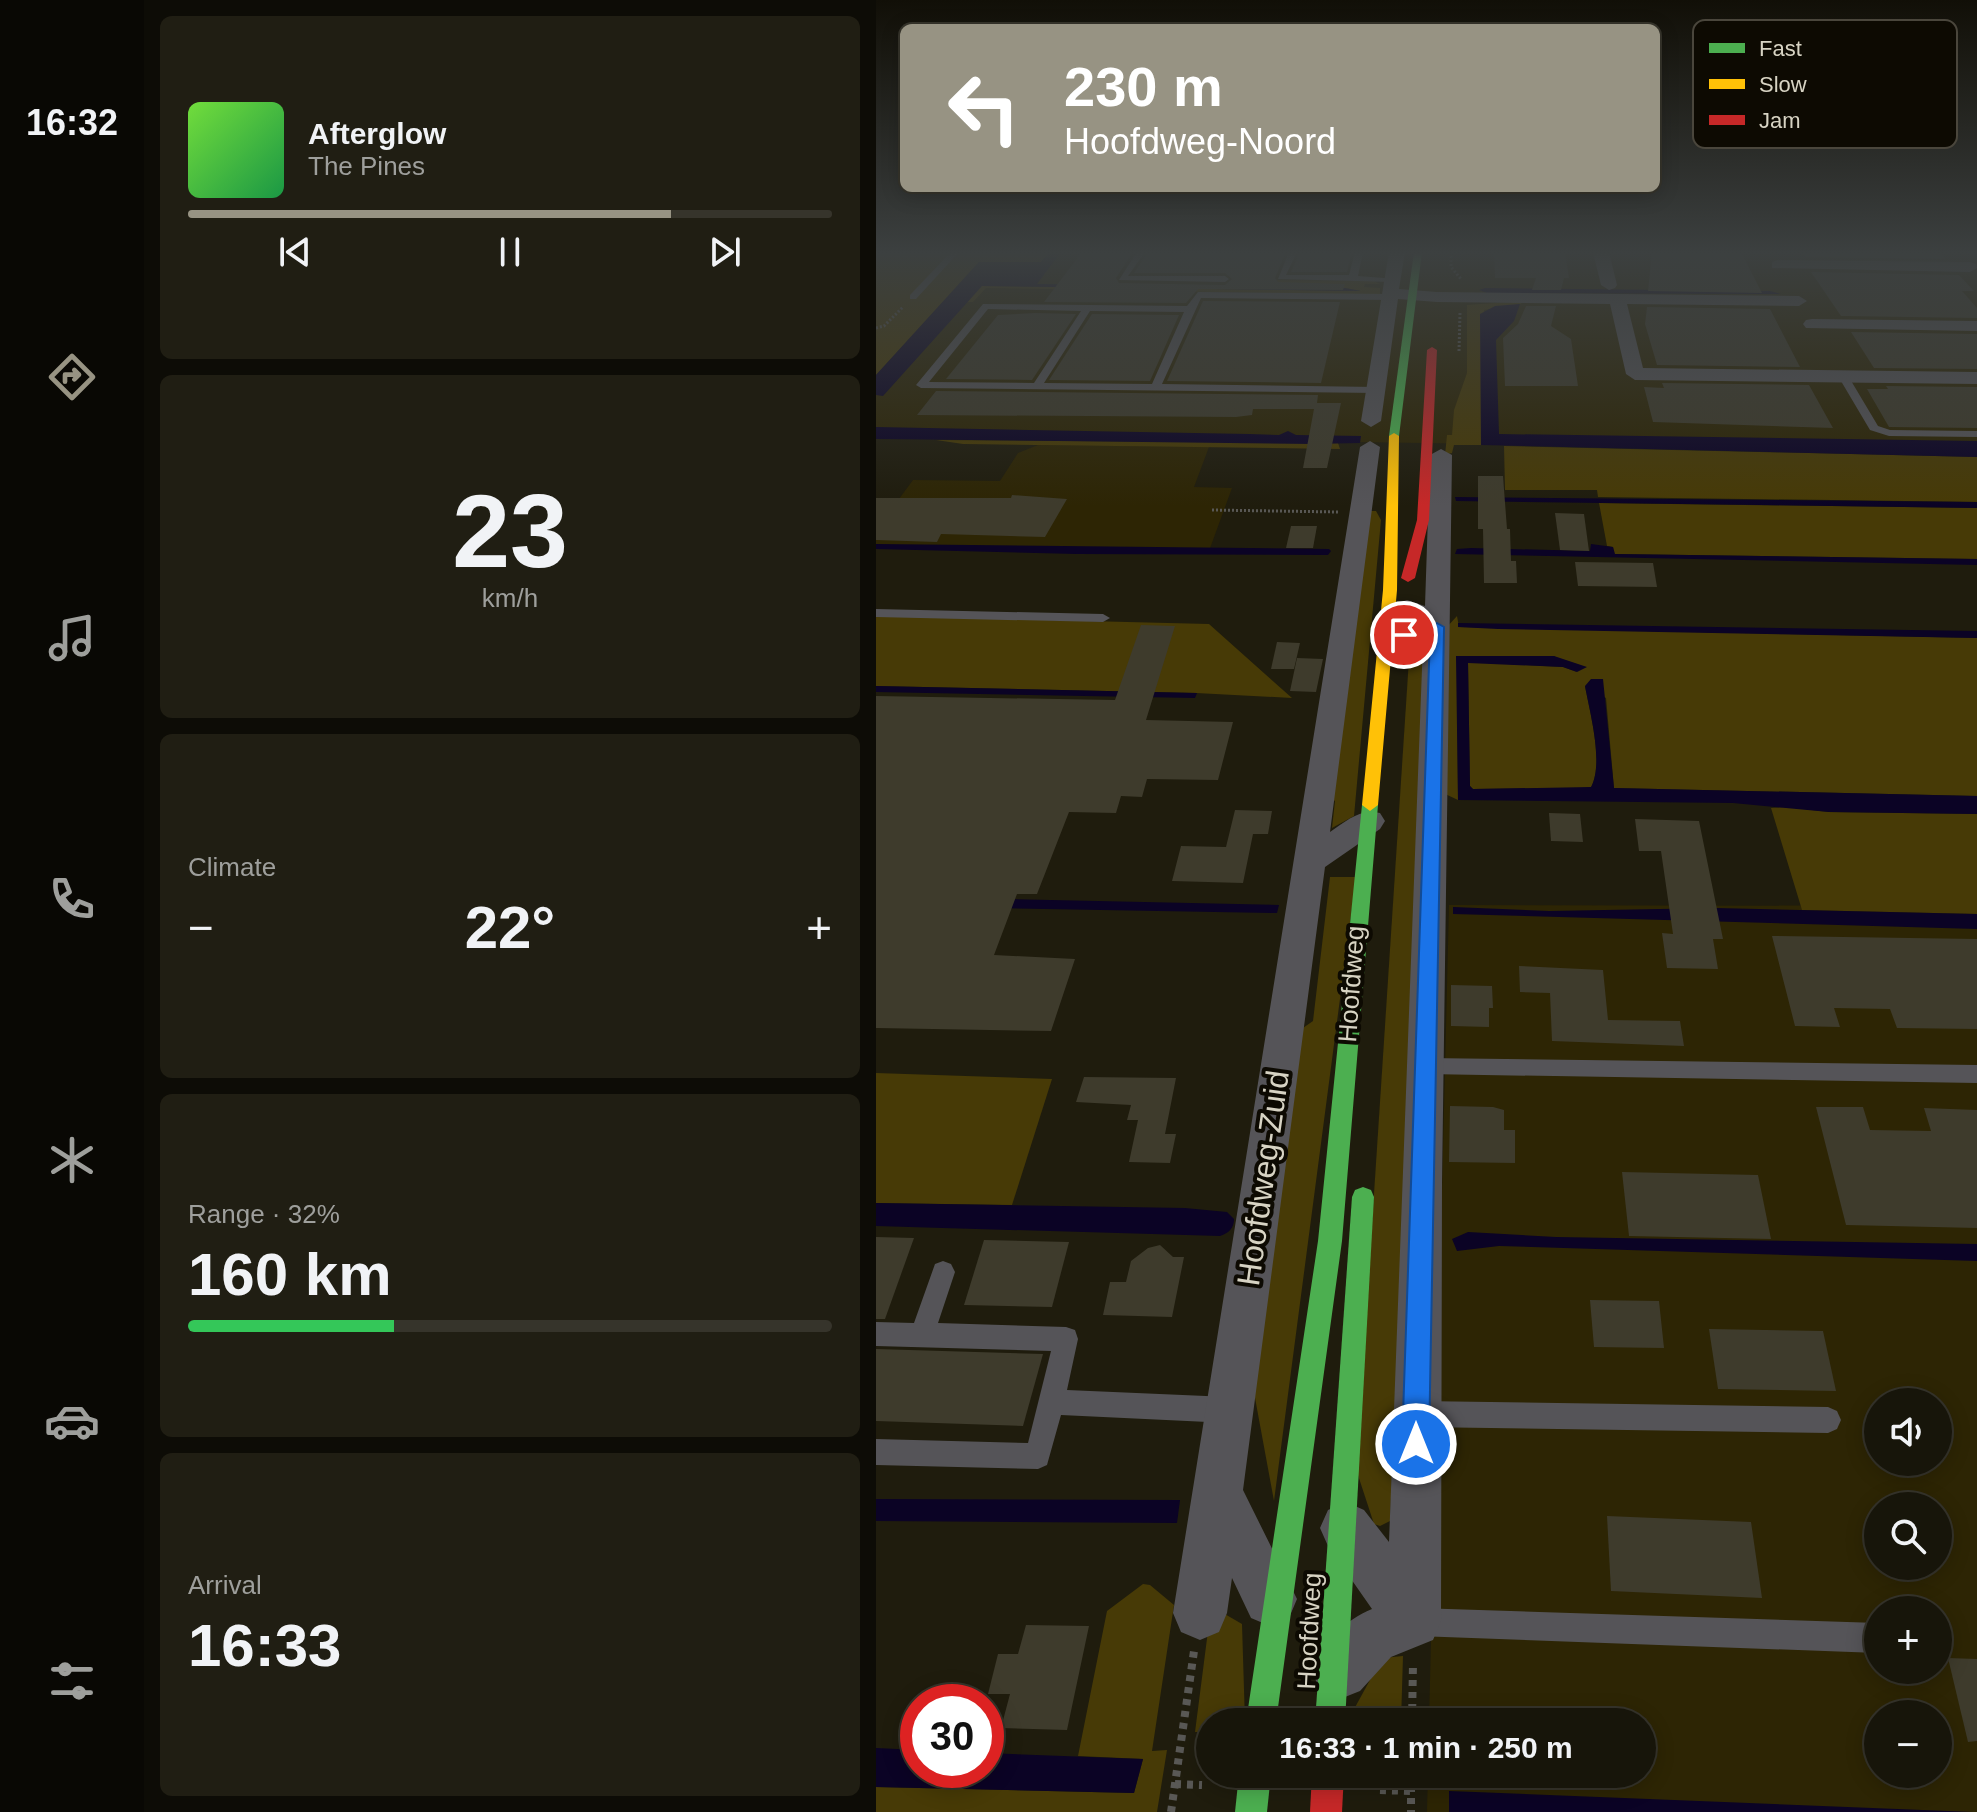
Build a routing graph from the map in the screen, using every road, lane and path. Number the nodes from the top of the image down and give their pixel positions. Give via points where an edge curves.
1 (961, 337) edge
2 (1069, 337) edge
3 (1178, 337) edge
4 (1385, 337) edge
5 (1407, 337) edge
6 (1433, 337) edge
7 (1625, 337) edge
8 (1839, 369) junction
9 (1977, 378) edge
10 (1037, 386) junction
11 (1156, 387) junction
12 (1377, 390) junction
13 (1371, 421) dead end
14 (1977, 434) edge
15 (1394, 446) junction
16 (1370, 447) dead end
17 (1435, 457) junction
18 (1377, 501) junction
19 (1212, 510) dead end
20 (876, 613) edge
21 (1103, 618) dead end
22 (1369, 821) junction
23 (1308, 863) junction
24 (1426, 1066) junction
25 (1977, 1074) edge
26 (1364, 1178) dead end
27 (943, 1272) dead end
28 (876, 1334) edge
29 (922, 1335) junction
30 (1052, 1402) junction
31 (1229, 1410) junction
32 (1416, 1414) junction
33 (1828, 1420) dead end
34 (876, 1452) edge
35 (1217, 1492) junction
36 (1342, 1522) junction
37 (1275, 1609) junction
38 (1200, 1613) joint
39 (1414, 1621) junction
40 (1864, 1637) edge
41 (1331, 1701) edge
42 (1263, 1708) edge
43 (1412, 1708) edge
44 (1254, 1788) edge
45 (1327, 1788) edge
46 (1411, 1788) edge
47 (1171, 1812) edge
48 (1251, 1812) edge
49 (1326, 1812) edge
50 (1411, 1812) edge

1 - 10 lane via 921,385
2 - 10 lane
3 - 11 lane
4 - 12 street
5 - 15 main road, Hoofdweg
6 - 17 main road via 1429,388
7 - 8 street via 1635,374
8 - 9 street
8 - 14 lane via 1874,428 1889,433
10 - 11 lane
11 - 12 lane
12 - 13 street
15 - 17 main road via 1416,444 1419,454
15 - 18 main road, Hoofdweg
16 - 18 street, Hoofdweg-Zuid
17 - 24 street via 1418,630
18 - 19 path
18 - 22 main road, Hoofdweg via 1390,590
18 - 23 street, Hoofdweg-Zuid
20 - 21 lane
22 - 23 street
22 - 37 main road, Hoofdweg via 1330,1241
23 - 31 street, Hoofdweg-Zuid
24 - 25 lane
24 - 32 street
26 - 36 main road, Hoofdweg
27 - 29 lane
28 - 29 lane
29 - 30 lane via 1066,1339
30 - 31 lane
30 - 34 lane via 1038,1456
31 - 35 street, Hoofdweg-Zuid
32 - 33 lane
32 - 39 street
35 - 37 street
35 - 38 street, Hoofdweg-Zuid
36 - 39 street
36 - 41 main road, Hoofdweg
37 - 42 main road, Hoofdweg
38 - 47 path
39 - 40 lane
39 - 41 street via 1373,1636
39 - 43 path
44 - 48 main road
45 - 49 main road
46 - 50 path

